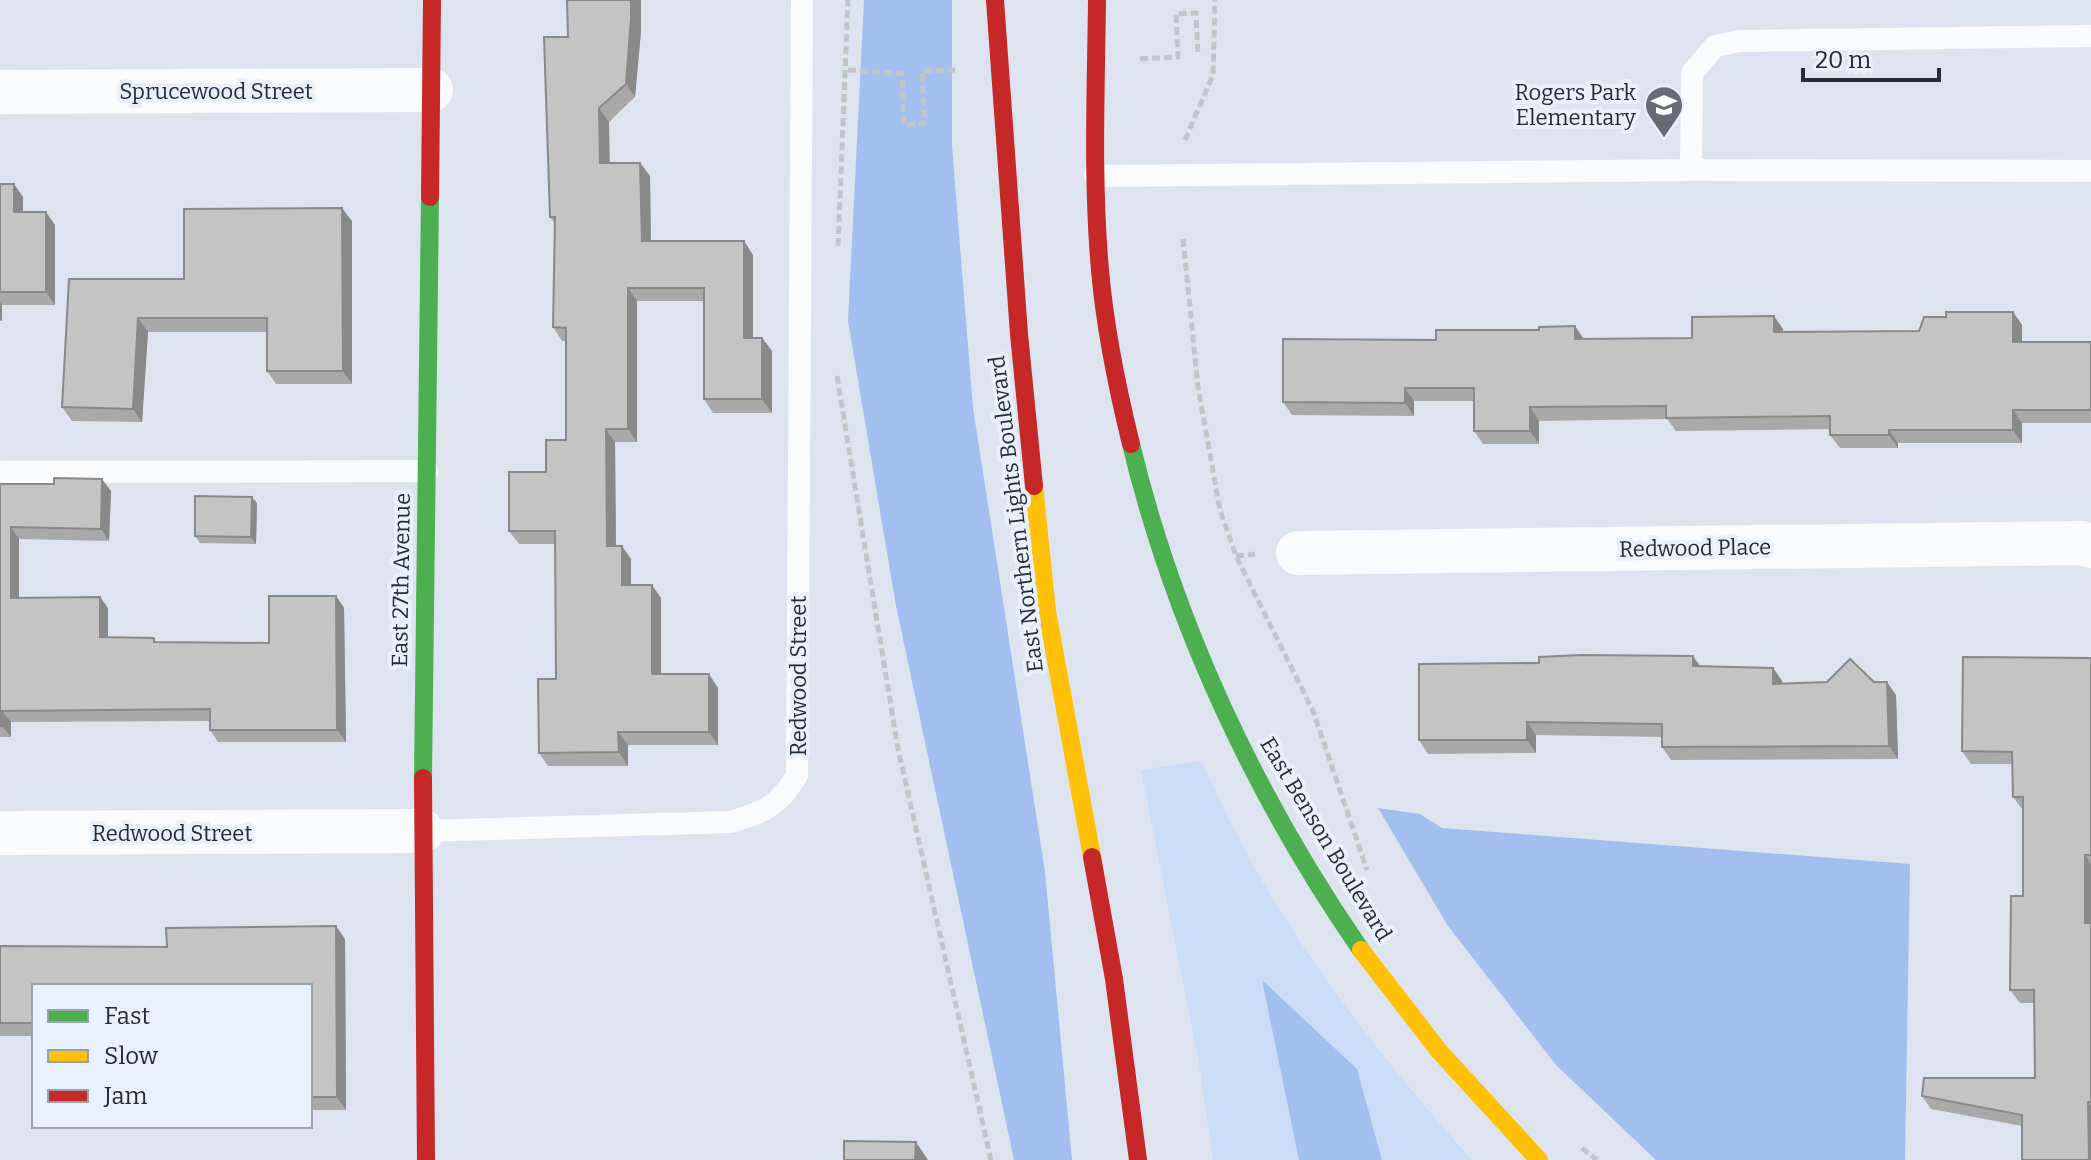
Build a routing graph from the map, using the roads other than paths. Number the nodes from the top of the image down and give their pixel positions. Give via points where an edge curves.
1 (432, 0) edge
2 (802, 0) edge
3 (995, 0) edge
4 (1097, 0) edge
5 (2091, 36) edge
6 (431, 90) junction
7 (0, 92) edge
8 (1691, 170) junction
9 (2091, 171) edge
10 (1095, 176) junction
11 (427, 471) junction
12 (0, 472) edge
13 (2091, 546) edge
14 (1298, 553) dead end
15 (422, 831) junction
16 (0, 833) edge
17 (426, 1160) edge
18 (1138, 1160) edge
19 (1539, 1160) edge

1 - 6 main road, East 27th Avenue
2 - 15 lane, Redwood Street via 797,775 784,798 765,811 731,822
3 - 18 main road, East Northern Lights Boulevard via 1019,334 1047,611 1114,979
4 - 10 main road
5 - 8 lane via 1740,41 1715,46 1692,73
6 - 7 street, Sprucewood Street
6 - 11 main road, East 27th Avenue
8 - 9 lane
8 - 10 lane
10 - 19 main road, East Benson Boulevard via 1104,307 1125,422 1159,545 1225,712 1350,935 1461,1079
11 - 12 lane
11 - 15 main road, East 27th Avenue
13 - 14 street, Redwood Place
15 - 16 street, Redwood Street
15 - 17 main road, East 27th Avenue

